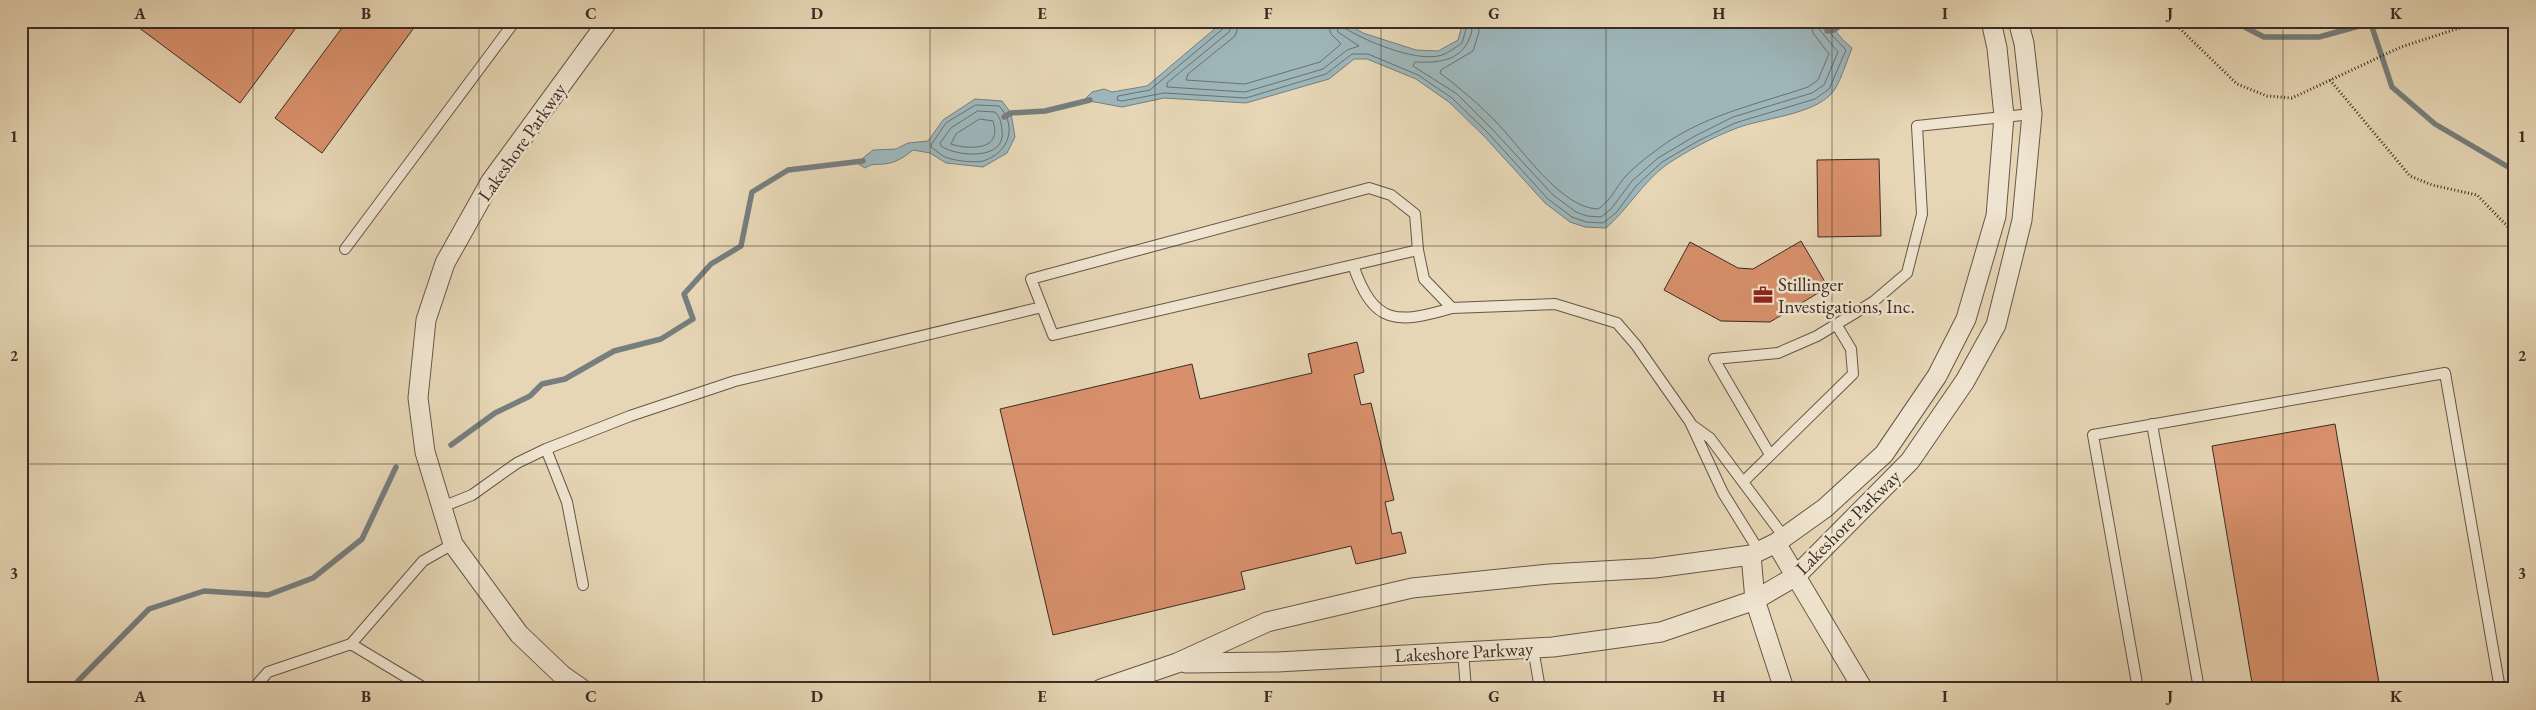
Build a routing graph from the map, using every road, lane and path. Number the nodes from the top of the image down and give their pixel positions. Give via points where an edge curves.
1 (515, 21) edge
2 (608, 21) edge
3 (1991, 21) edge
4 (2018, 21) edge
5 (2172, 21) edge
6 (2515, 25) edge
7 (2330, 80) junction
8 (2032, 114) junction
9 (2004, 116) junction
10 (2515, 234) edge
11 (346, 249) dead end
12 (1418, 250) junction
13 (1353, 265) junction
14 (1042, 307) junction
15 (1452, 308) junction
16 (1836, 324) junction
17 (1690, 422) junction
18 (2152, 424) junction
19 (546, 448) junction
20 (1769, 453) junction
21 (1744, 480) junction
22 (442, 507) junction
23 (1780, 540) junction
24 (453, 544) junction
25 (1755, 553) junction
26 (1796, 576) junction
27 (582, 585) dead end
28 (1755, 600) junction
29 (351, 644) junction
30 (1533, 648) junction
31 (1464, 652) junction
32 (1177, 663) junction
33 (253, 689) edge
34 (426, 689) edge
35 (582, 689) edge
36 (1101, 689) edge
37 (1466, 689) edge
38 (1540, 689) edge
39 (1784, 689) edge
40 (1863, 689) edge
41 (2138, 689) edge
42 (2199, 689) edge
43 (2500, 689) edge

1 - 11 lane
2 - 22 street, Lakeshore Parkway via 491,180 445,264 426,320 418,398 425,452
3 - 9 street, Lakeshore Parkway
4 - 8 street, Lakeshore Parkway via 2024,44
5 - 7 path via 2237,84 2267,96 2292,98
6 - 7 path via 2478,22 2401,47
7 - 10 path via 2410,176 2432,185 2477,195
8 - 9 lane
8 - 26 street, Lakeshore Parkway via 2022,220 1996,325 1965,381 1910,461
9 - 16 lane via 1917,126 1922,214 1907,274 1873,302
9 - 23 street, Lakeshore Parkway via 1996,216 1966,319 1937,376 1884,454 1825,508
12 - 13 lane
12 - 14 lane via 1415,214 1391,195 1369,188 1031,279
12 - 15 lane via 1424,279
13 - 14 lane via 1053,335
13 - 15 lane via 1360,287 1374,307 1396,318 1418,318
14 - 19 lane via 735,381
15 - 17 lane via 1555,304 1617,323
16 - 20 lane via 1851,349 1853,374
16 - 20 lane via 1778,353 1714,359
17 - 21 lane via 1710,438
17 - 25 lane
18 - 41 lane via 2093,434
18 - 42 lane
18 - 43 lane via 2445,373
19 - 22 lane via 517,463 472,495
19 - 27 lane via 567,502
20 - 21 lane
21 - 23 lane
22 - 24 street, Lakeshore Parkway
23 - 25 street, Lakeshore Parkway
23 - 26 street
24 - 29 lane via 423,561
24 - 35 street, Lakeshore Parkway via 519,634 562,675
25 - 28 street
25 - 32 street, Lakeshore Parkway via 1655,568 1549,574 1412,588 1267,622
26 - 28 street, Lakeshore Parkway
26 - 40 street
28 - 30 street, Lakeshore Parkway via 1661,632
28 - 39 street
29 - 33 lane via 268,672
29 - 34 lane
30 - 31 street, Lakeshore Parkway
30 - 38 lane
31 - 32 street, Lakeshore Parkway via 1277,662
31 - 37 lane
32 - 36 street, Lakeshore Parkway

